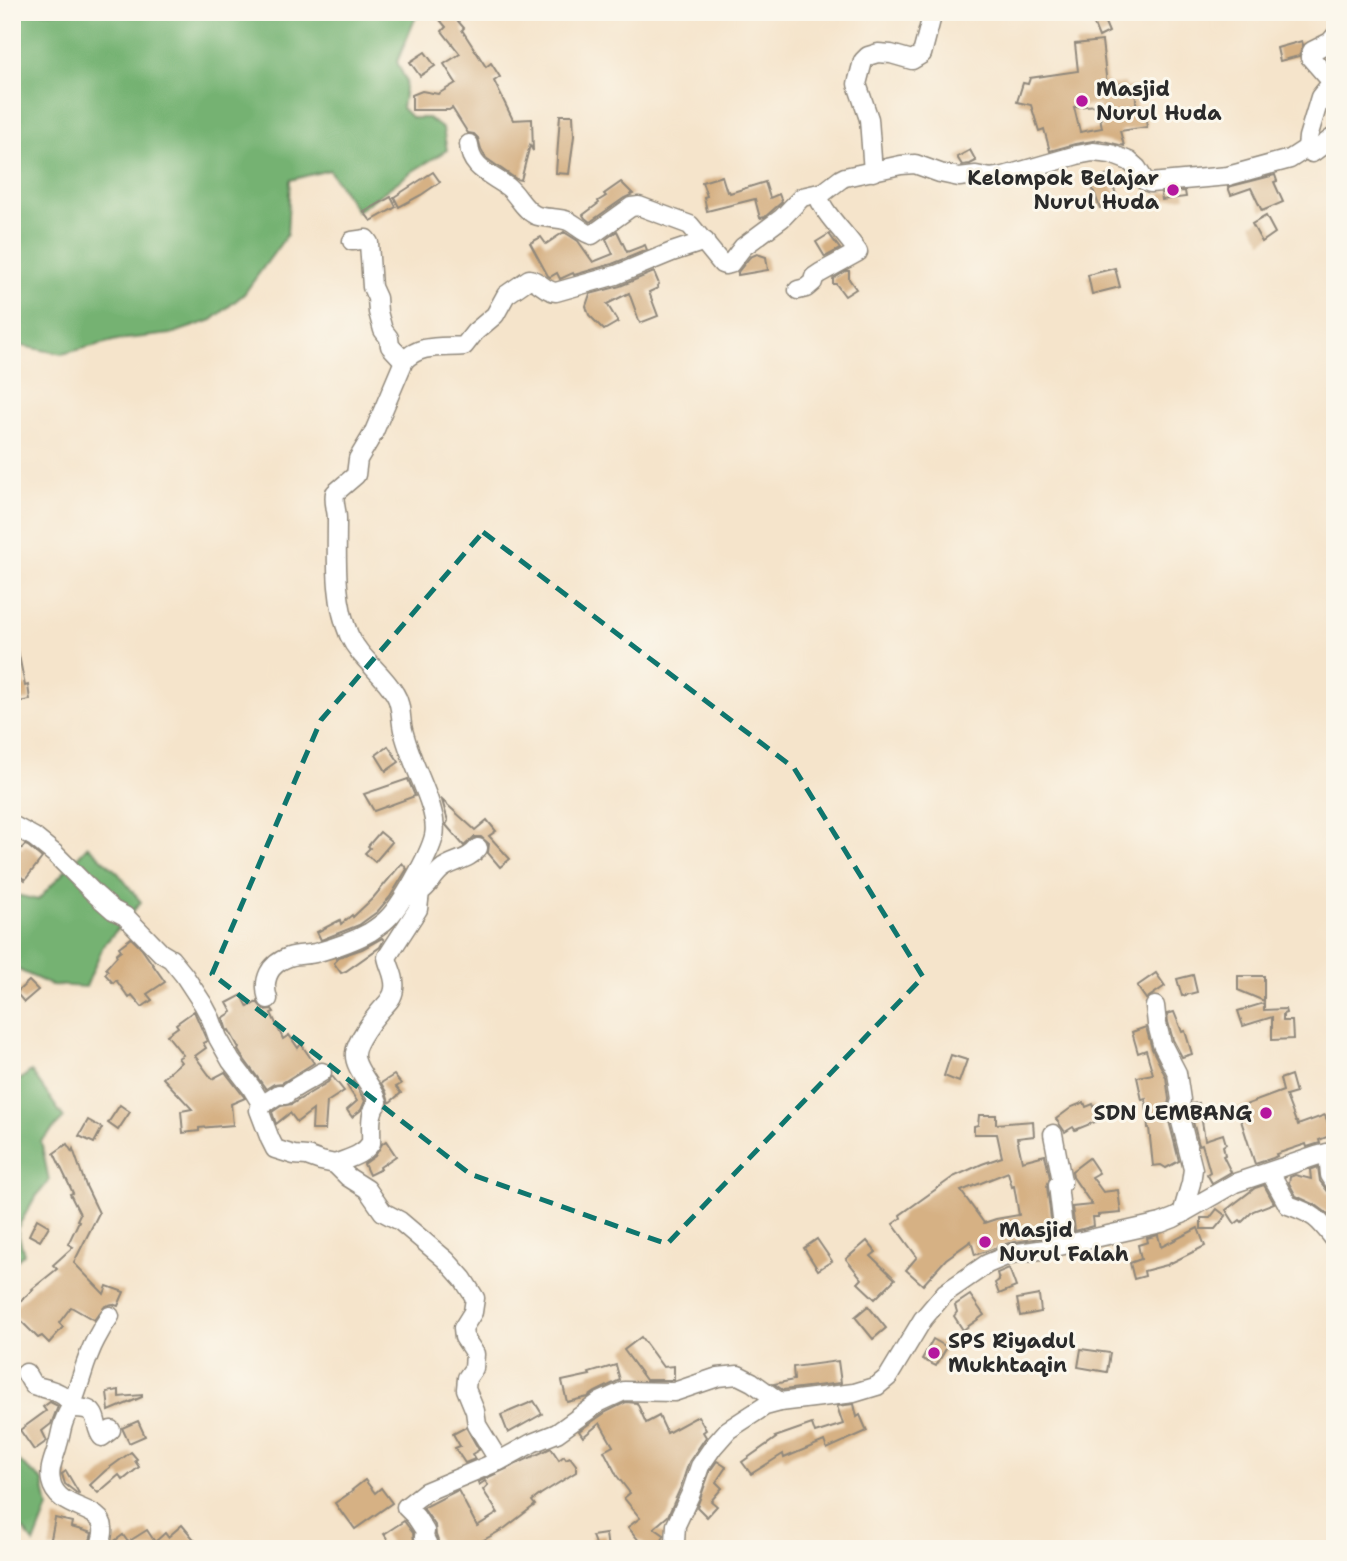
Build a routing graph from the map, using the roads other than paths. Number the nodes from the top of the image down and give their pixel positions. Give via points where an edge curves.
1 (933, 12) edge
2 (1335, 36) edge
3 (1335, 136) edge
4 (469, 144) dead end
5 (1307, 148) junction
6 (873, 172) junction
7 (817, 194) junction
8 (352, 241) dead end
9 (705, 241) junction
10 (798, 290) dead end
11 (404, 361) junction
12 (12, 825) edge
13 (478, 848) dead end
14 (268, 999) dead end
15 (1155, 1006) dead end
16 (322, 1072) dead end
17 (262, 1105) junction
18 (1053, 1134) dead end
19 (1331, 1152) edge
20 (335, 1164) junction
21 (1270, 1172) junction
22 (1335, 1184) edge
23 (1182, 1214) junction
24 (1335, 1241) edge
25 (1065, 1244) junction
26 (110, 1316) dead end
27 (26, 1373) dead end
28 (780, 1402) junction
29 (72, 1404) junction
30 (111, 1430) dead end
31 (499, 1461) junction
32 (99, 1549) edge
33 (430, 1549) edge
34 (670, 1549) edge

1 - 6 street via 922,54 912,60 873,54 863,61 857,84 869,119
2 - 5 street via 1310,57 1332,82 1320,97
3 - 5 street via 1312,153
4 - 9 street via 475,163 535,214 568,221 592,235 639,206 690,225
5 - 6 street via 1290,159 1228,176 1150,183 1133,164 1102,152 991,178 959,177 915,164
6 - 7 street via 841,179
7 - 9 street via 802,197 728,265 722,264
7 - 10 street via 858,252
8 - 11 street via 366,239 369,243 377,312 390,346
9 - 11 street via 617,275 556,292 529,279 508,292 495,315 464,346 430,347
11 - 14 street via 358,459 356,475 335,493 339,589 354,646 398,698 435,834 427,856 387,920 356,938 279,962 266,980
12 - 17 street via 55,854 171,959
13 - 20 street via 439,870 420,892 418,909 387,957 394,993 369,1024 354,1056 378,1102 372,1115 372,1139 360,1154
15 - 23 street via 1162,1044 1177,1073 1178,1110 1192,1165
16 - 17 street
17 - 20 street via 259,1110 275,1149
18 - 25 street via 1062,1181 1058,1185
19 - 21 street
19 - 22 street via 1330,1175
20 - 31 street via 367,1189 383,1212 433,1248 474,1296 476,1304 463,1328 476,1357 466,1389 477,1425
21 - 23 street via 1235,1183
21 - 24 street via 1288,1205 1316,1217
23 - 25 street via 1161,1223
25 - 28 street via 1011,1254 987,1264 945,1293 923,1319 897,1365 877,1386
26 - 29 street via 96,1338
27 - 29 street via 33,1385 54,1390
28 - 31 street via 738,1375 674,1392 624,1391 557,1433
28 - 34 street via 765,1406 728,1430 713,1447 700,1466
29 - 30 street via 93,1413 102,1437
29 - 32 street via 50,1469 51,1482 63,1500 102,1522
31 - 33 street via 425,1492 406,1507 425,1531

